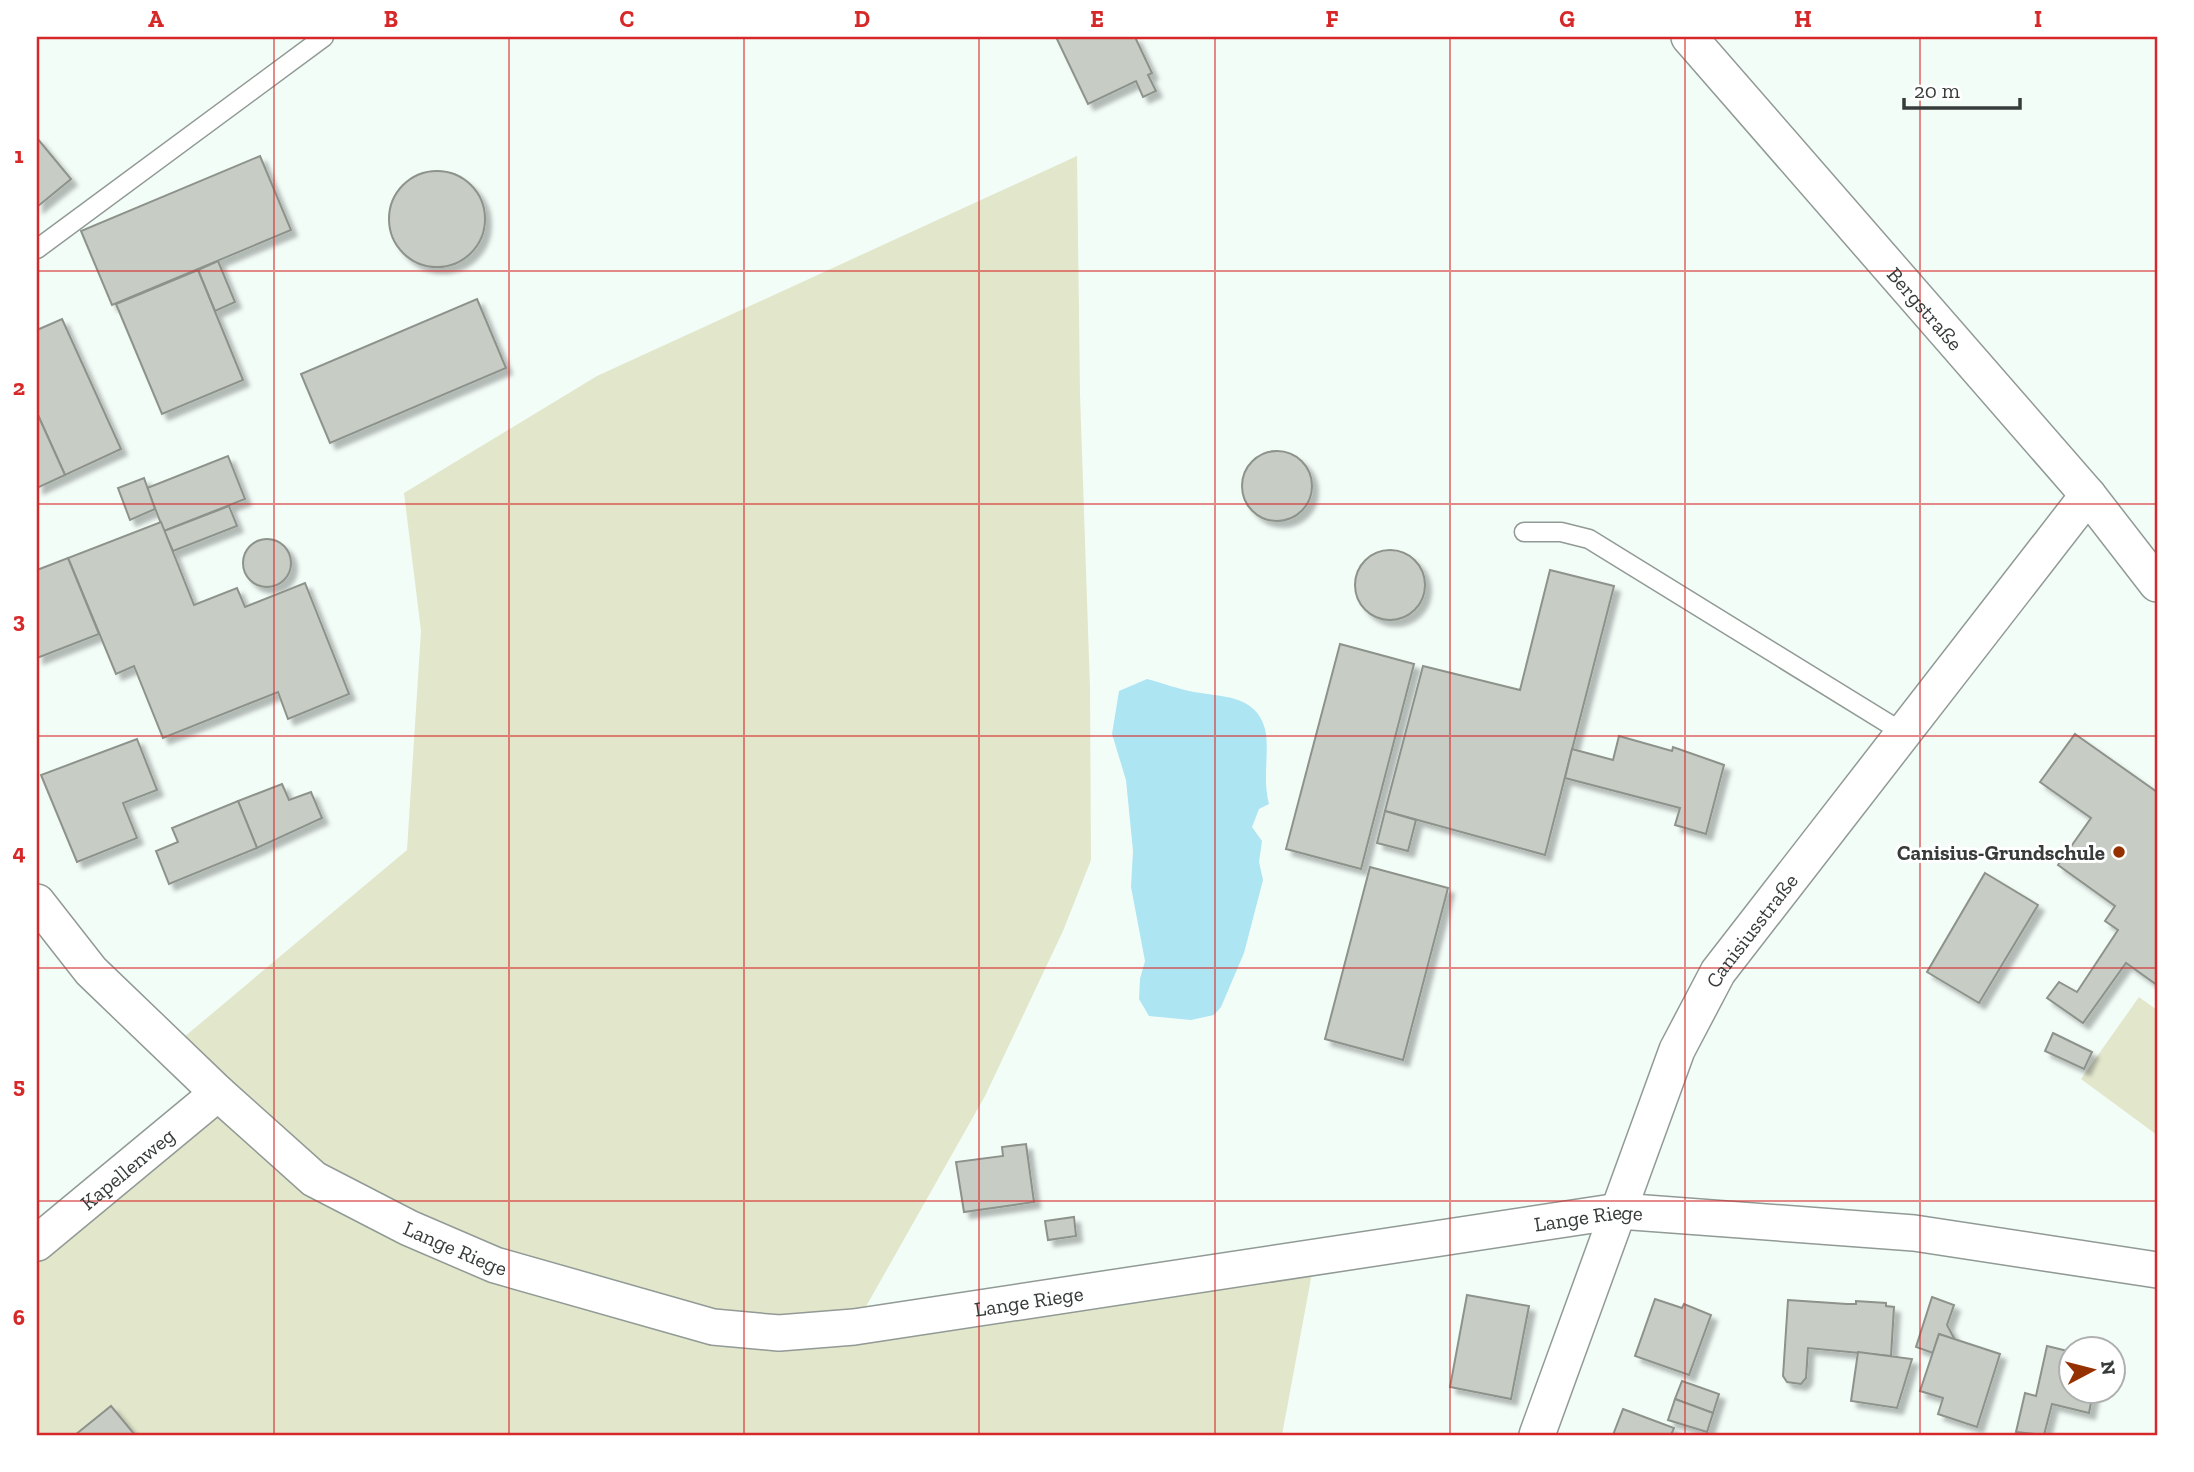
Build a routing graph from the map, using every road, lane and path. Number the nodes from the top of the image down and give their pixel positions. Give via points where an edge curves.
1 (324, 37) edge
2 (1689, 37) edge
3 (37, 249) edge
4 (2088, 495) junction
5 (1524, 532) dead end
6 (2157, 584) edge
7 (1902, 732) junction
8 (37, 902) edge
9 (218, 1093) junction
10 (1619, 1211) junction
11 (37, 1243) edge
12 (2157, 1270) edge
13 (1537, 1435) edge

1 - 3 lane
2 - 4 street, Bergstraße
4 - 6 street, Bergstraße
4 - 7 street, Canisiusstraße
5 - 7 lane via 1561,532 1589,539
7 - 10 street, Canisiusstraße via 1718,972 1677,1051
8 - 9 street, Lange Riege via 91,971
9 - 10 street, Lange Riege via 314,1179 495,1265 700,1324 779,1334 854,1327
9 - 11 street, Kapellenweg
10 - 12 street, Lange Riege via 1914,1234
10 - 13 street, Canisiusstraße

